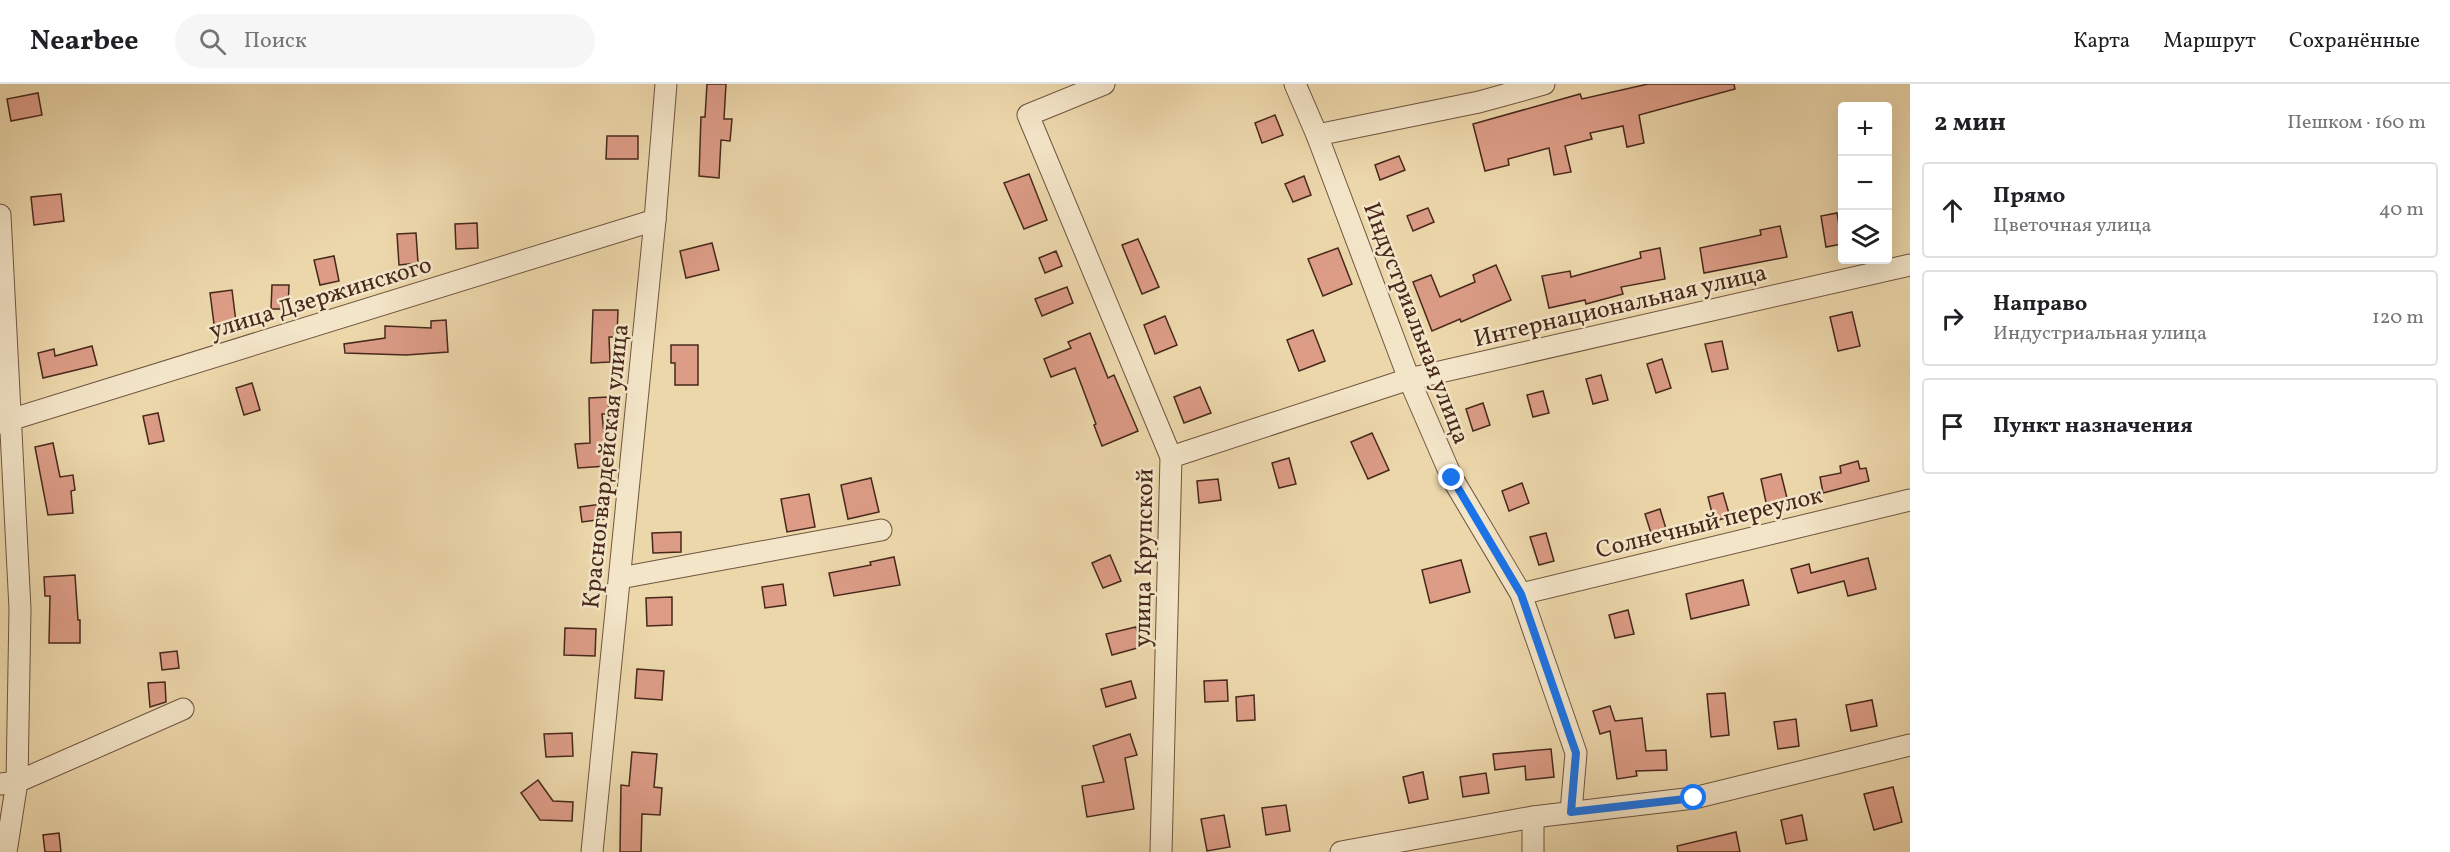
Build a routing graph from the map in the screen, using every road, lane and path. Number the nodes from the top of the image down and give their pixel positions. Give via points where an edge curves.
1 (666, 84) edge
2 (1104, 84) edge
3 (1295, 84) edge
4 (1544, 84) edge
5 (1317, 135) junction
6 (0, 215) edge
7 (655, 220) junction
8 (1910, 265) edge
9 (1409, 379) junction
10 (4, 421) edge
11 (1171, 457) junction
12 (1910, 500) edge
13 (881, 530) dead end
14 (620, 578) junction
15 (1521, 594) junction
16 (183, 709) dead end
17 (1910, 744) edge
18 (8, 783) edge
19 (1571, 812) junction
20 (1533, 817) junction
21 (6, 852) edge
22 (592, 852) edge
23 (1161, 852) edge
24 (1341, 852) edge
25 (1533, 852) edge

1 - 7 street, Красногвардейская улица
2 - 11 street, улица Крупской via 1028,115
3 - 5 street, Индустриальная улица
4 - 5 street via 1479,102
5 - 9 street, Индустриальная улица
6 - 10 street
7 - 10 street, улица Дзержинского
7 - 14 street, Красногвардейская улица
8 - 9 street, Интернациональная улица
9 - 11 street, Интернациональная улица
9 - 15 street, Индустриальная улица via 1452,478
10 - 18 street via 20,609
11 - 23 street, улица Крупской
12 - 15 street, Солнечный переулок
13 - 14 street
14 - 22 street, Красногвардейская улица
15 - 19 street, Индустриальная улица via 1576,753
16 - 18 street
17 - 19 street via 1694,798
18 - 21 street
19 - 20 street
20 - 24 street
20 - 25 street

